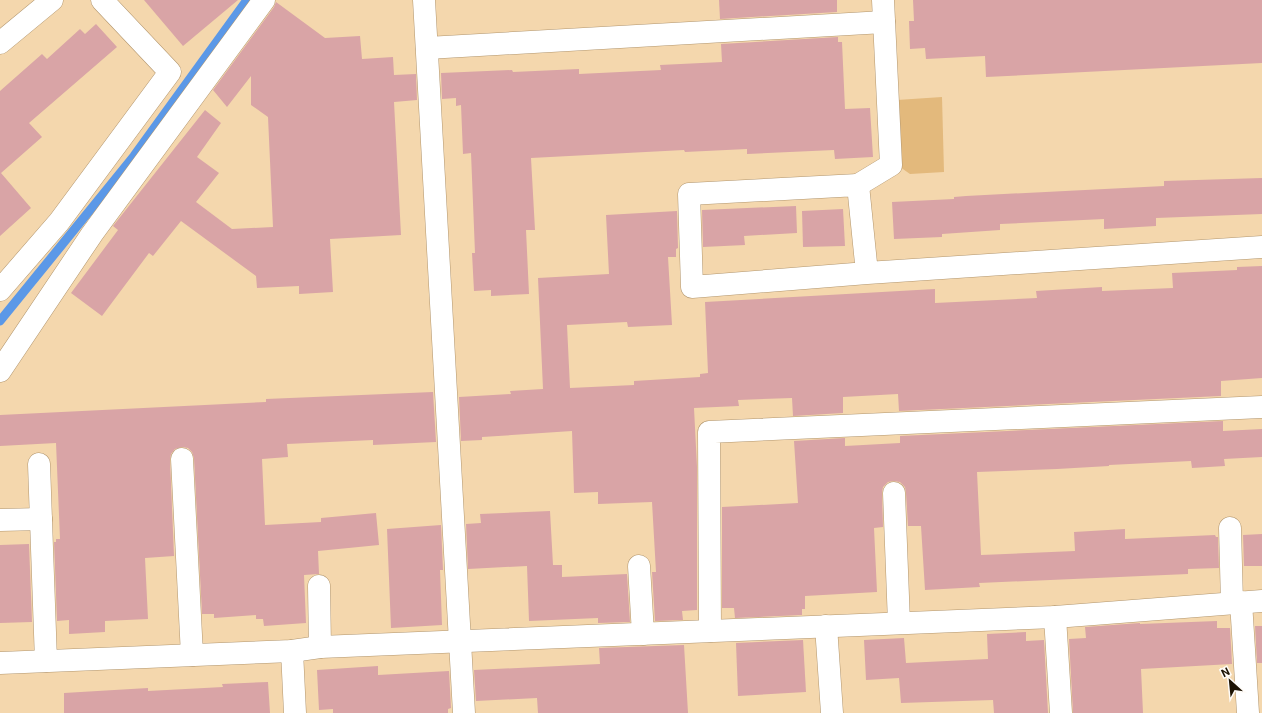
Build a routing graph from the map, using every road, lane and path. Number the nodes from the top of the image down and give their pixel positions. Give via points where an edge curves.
1 (52, 0) edge
2 (102, 0) edge
3 (264, 0) edge
4 (424, 0) edge
5 (883, 0) edge
6 (884, 22) junction
7 (0, 43) edge
8 (427, 48) junction
9 (858, 185) junction
10 (1262, 246) edge
11 (867, 273) junction
12 (0, 290) edge
13 (0, 371) edge
14 (1262, 407) edge
15 (182, 458) dead end
16 (39, 464) dead end
17 (894, 493) dead end
18 (41, 519) junction
19 (0, 520) edge
20 (1230, 528) dead end
21 (639, 566) dead end
22 (319, 586) dead end
23 (1245, 602) edge
24 (1055, 617) junction
25 (898, 623) junction
26 (826, 626) junction
27 (710, 631) junction
28 (643, 634) junction
29 (460, 642) junction
30 (320, 647) junction
31 (292, 651) junction
32 (192, 655) junction
33 (46, 661) junction
34 (0, 663) edge
35 (295, 713) edge
36 (464, 713) edge
37 (832, 713) edge
38 (1061, 713) edge
39 (1248, 713) edge

1 - 7 street
2 - 12 street via 170,72 59,222
3 - 13 street via 92,234
4 - 8 street
5 - 6 street
6 - 8 street
6 - 9 street via 891,165
8 - 29 street
9 - 11 street
9 - 11 street via 689,194 692,287
10 - 11 street
14 - 27 street via 709,432
15 - 32 street
16 - 18 street
17 - 25 street
18 - 19 street
18 - 33 street
20 - 23 street
21 - 28 street
22 - 30 street
23 - 24 street
23 - 39 street
24 - 25 street
24 - 38 street
25 - 26 street
26 - 27 street
26 - 37 street
27 - 28 street
28 - 29 street
29 - 30 street
29 - 36 street
30 - 31 street
31 - 32 street
31 - 35 street
32 - 33 street
33 - 34 street

